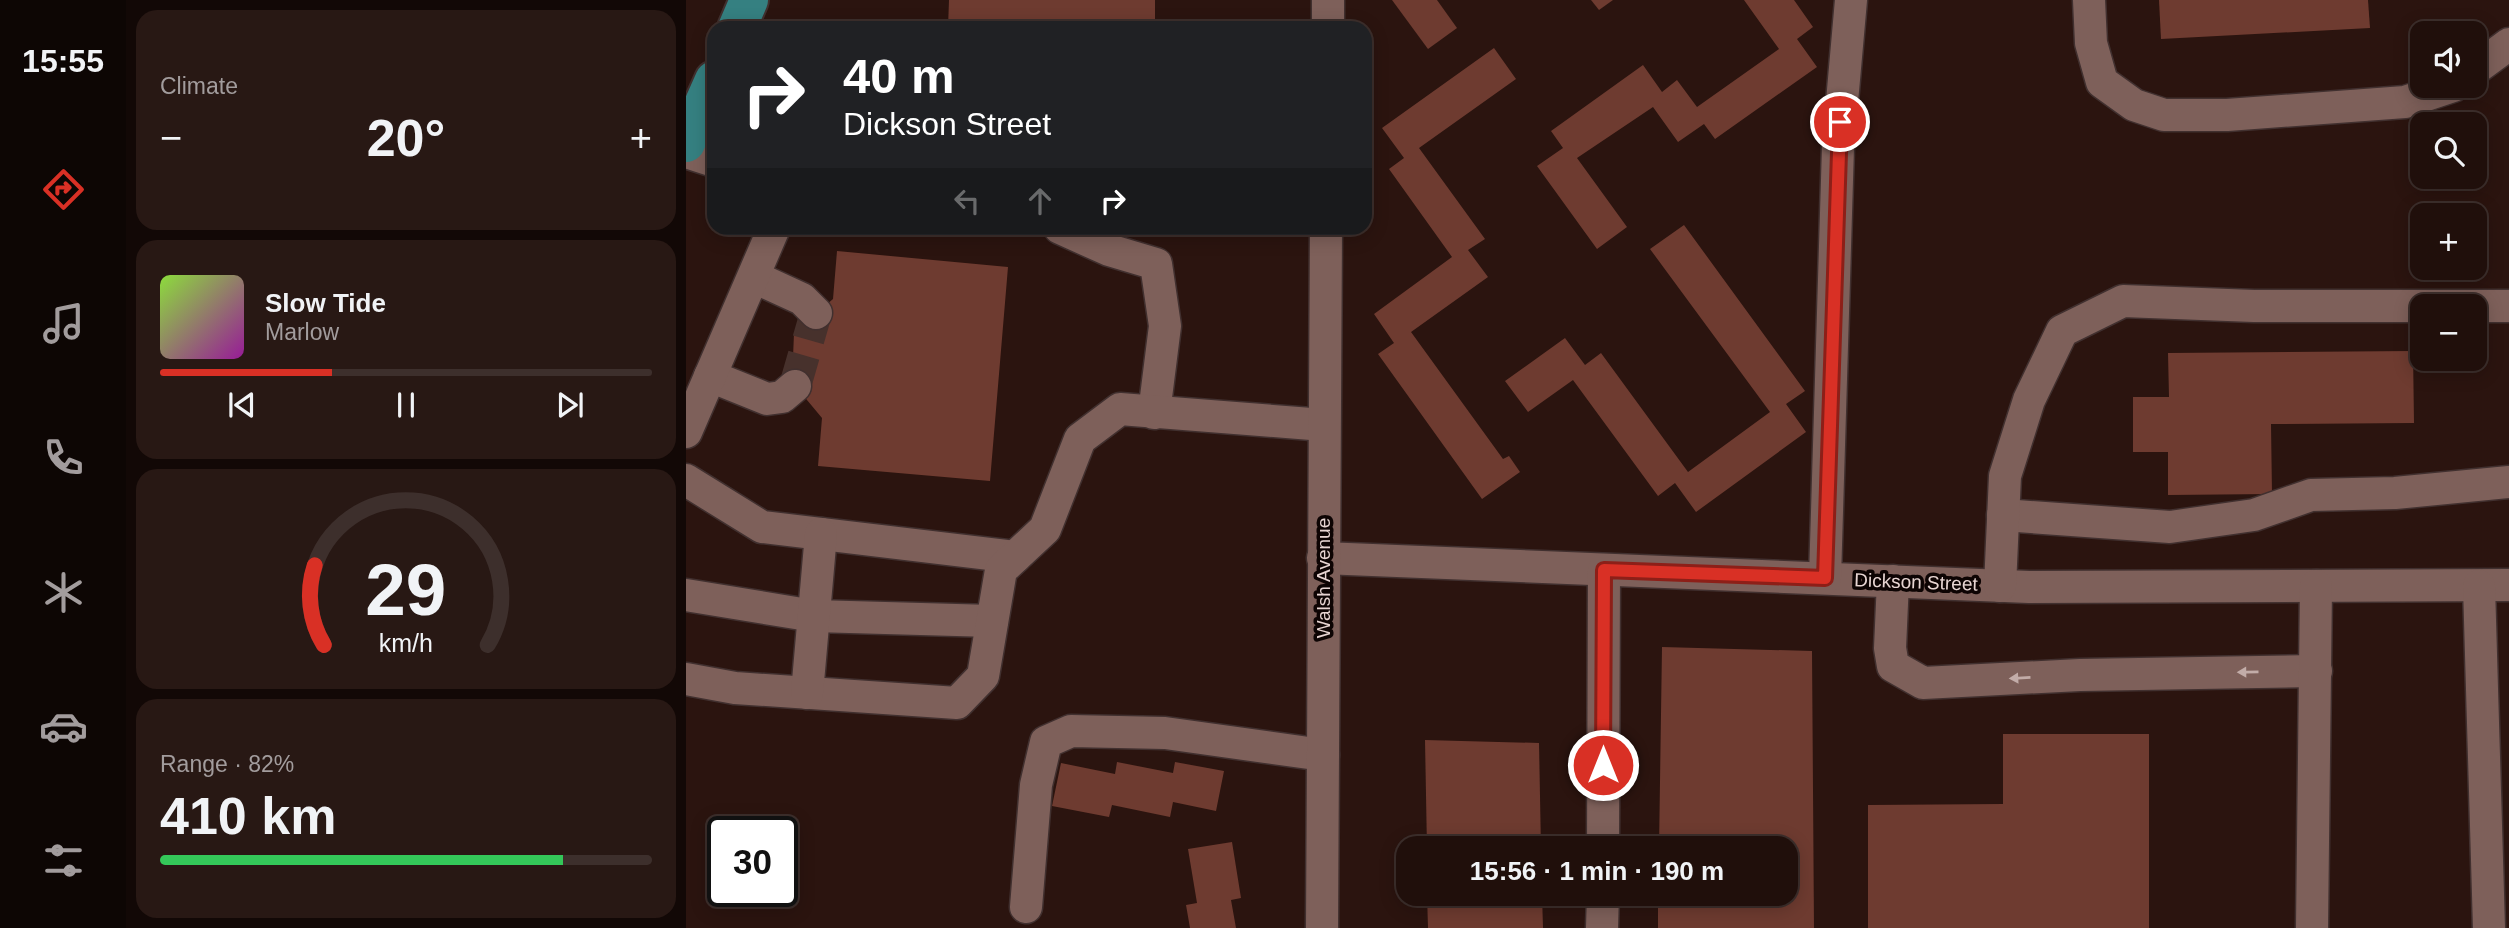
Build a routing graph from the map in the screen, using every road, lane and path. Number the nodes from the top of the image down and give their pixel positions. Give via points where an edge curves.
1 (750, 0) edge
2 (1328, 0) edge
3 (1850, 0) edge
4 (2089, 0) edge
5 (740, 21) edge
6 (1328, 21) edge
7 (2509, 44) edge
8 (2487, 60) edge
9 (707, 96) edge
10 (2417, 98) edge
11 (686, 143) edge
12 (686, 152) edge
13 (707, 159) edge
14 (771, 235) edge
15 (1076, 235) edge
16 (1326, 235) edge
17 (754, 277) junction
18 (2509, 306) edge
19 (816, 313) dead end
20 (710, 376) junction
21 (795, 386) dead end
22 (1154, 413) junction
23 (1324, 425) junction
24 (686, 432) edge
25 (686, 480) edge
26 (2509, 482) edge
27 (2003, 515) junction
28 (821, 534) junction
29 (1015, 557) junction
30 (1323, 558) junction
31 (1604, 570) junction
32 (1825, 578) junction
33 (1893, 581) junction
34 (2494, 585) edge
35 (2000, 586) junction
36 (2316, 586) junction
37 (686, 595) edge
38 (814, 616) junction
39 (992, 621) junction
40 (2316, 671) junction
41 (686, 679) edge
42 (807, 693) junction
43 (1323, 755) junction
44 (1603, 836) edge
45 (1602, 906) edge
46 (1026, 907) dead end
47 (1322, 928) edge
48 (1602, 928) edge
49 (2312, 928) edge
50 (2489, 928) edge

1 - 5 main road
2 - 6 street
3 - 32 street via 1838,147
4 - 10 street via 2091,43 2102,82 2134,105 2164,115 2227,115
7 - 8 street
9 - 11 main road
12 - 13 street
14 - 17 street
15 - 22 street via 1156,264 1165,326
16 - 23 street, Walsh Avenue
17 - 19 street via 802,299
17 - 20 street
18 - 27 street via 2123,301 2062,331 2028,400 2005,476
20 - 21 street via 767,399 782,397
20 - 24 street
22 - 23 street
22 - 29 street via 1120,409 1080,439 1045,529
23 - 30 street, Walsh Avenue
25 - 28 street via 762,527
26 - 27 street via 2395,493 2311,495 2254,515 2170,527
27 - 35 street
28 - 29 street
28 - 38 street
29 - 39 street via 1001,570
30 - 31 street, Dickson Street
30 - 43 street, Walsh Avenue
31 - 32 street, Dickson Street
31 - 44 street
32 - 33 street, Dickson Street
33 - 35 street, Dickson Street
40 -> 33 street via 1923,683 1894,666 1890,648
34 - 36 street, Dickson Street
34 - 50 street
35 - 36 street, Dickson Street
36 - 40 street
37 - 38 street
38 - 39 street
38 - 42 street
39 - 42 street via 983,676 957,704
40 - 49 street
41 - 42 street
43 - 46 street via 1165,733 1071,732 1046,742 1036,785
43 - 47 street, Walsh Avenue
45 - 48 street

